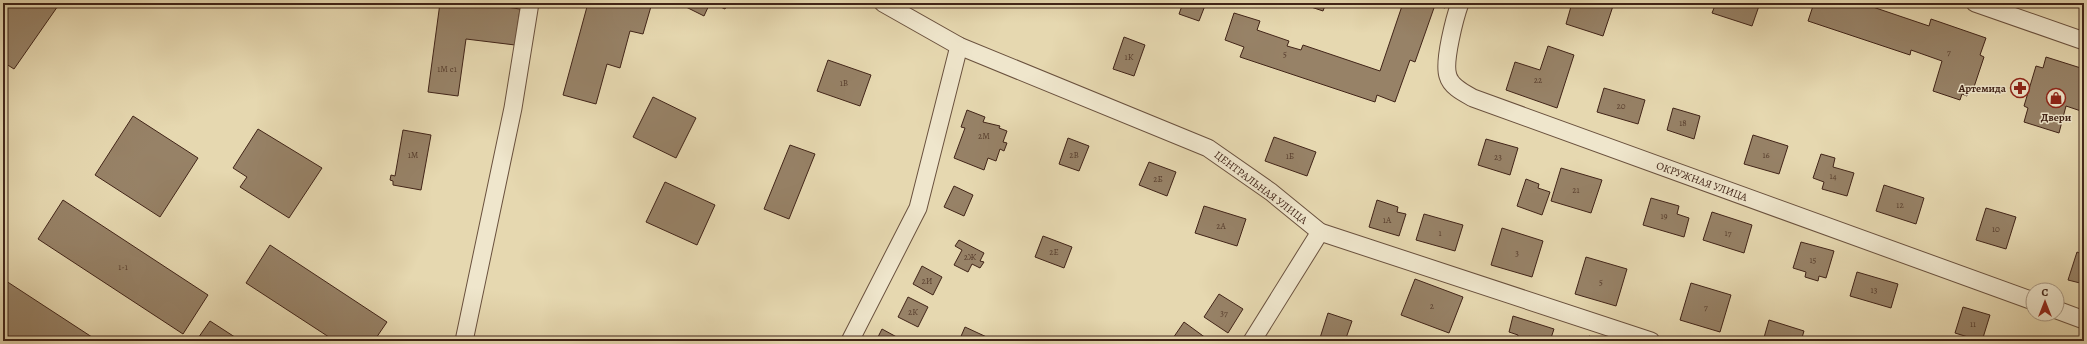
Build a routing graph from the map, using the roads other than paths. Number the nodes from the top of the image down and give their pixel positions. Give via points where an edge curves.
1 (530, 3) edge
2 (883, 3) edge
3 (1460, 3) edge
4 (1975, 3) edge
5 (2084, 41) edge
6 (959, 46) junction
7 (1320, 232) junction
8 (2025, 299) edge
9 (2065, 313) edge
10 (2084, 320) edge
11 (464, 341) edge
12 (850, 341) edge
13 (1252, 341) edge
14 (1651, 341) edge

1 - 11 street via 513,108
2 - 6 street, ЦЕНТРАЛЬНАЯ УЛИЦА
3 - 8 street, ОКРУЖНАЯ УЛИЦА via 1448,52 1447,76 1455,87 1473,98
4 - 5 street
6 - 7 street, ЦЕНТРАЛЬНАЯ УЛИЦА via 1208,148 1271,192
6 - 12 street via 918,208
7 - 13 street
7 - 14 street, ЦЕНТРАЛЬНАЯ УЛИЦА
9 - 10 street

